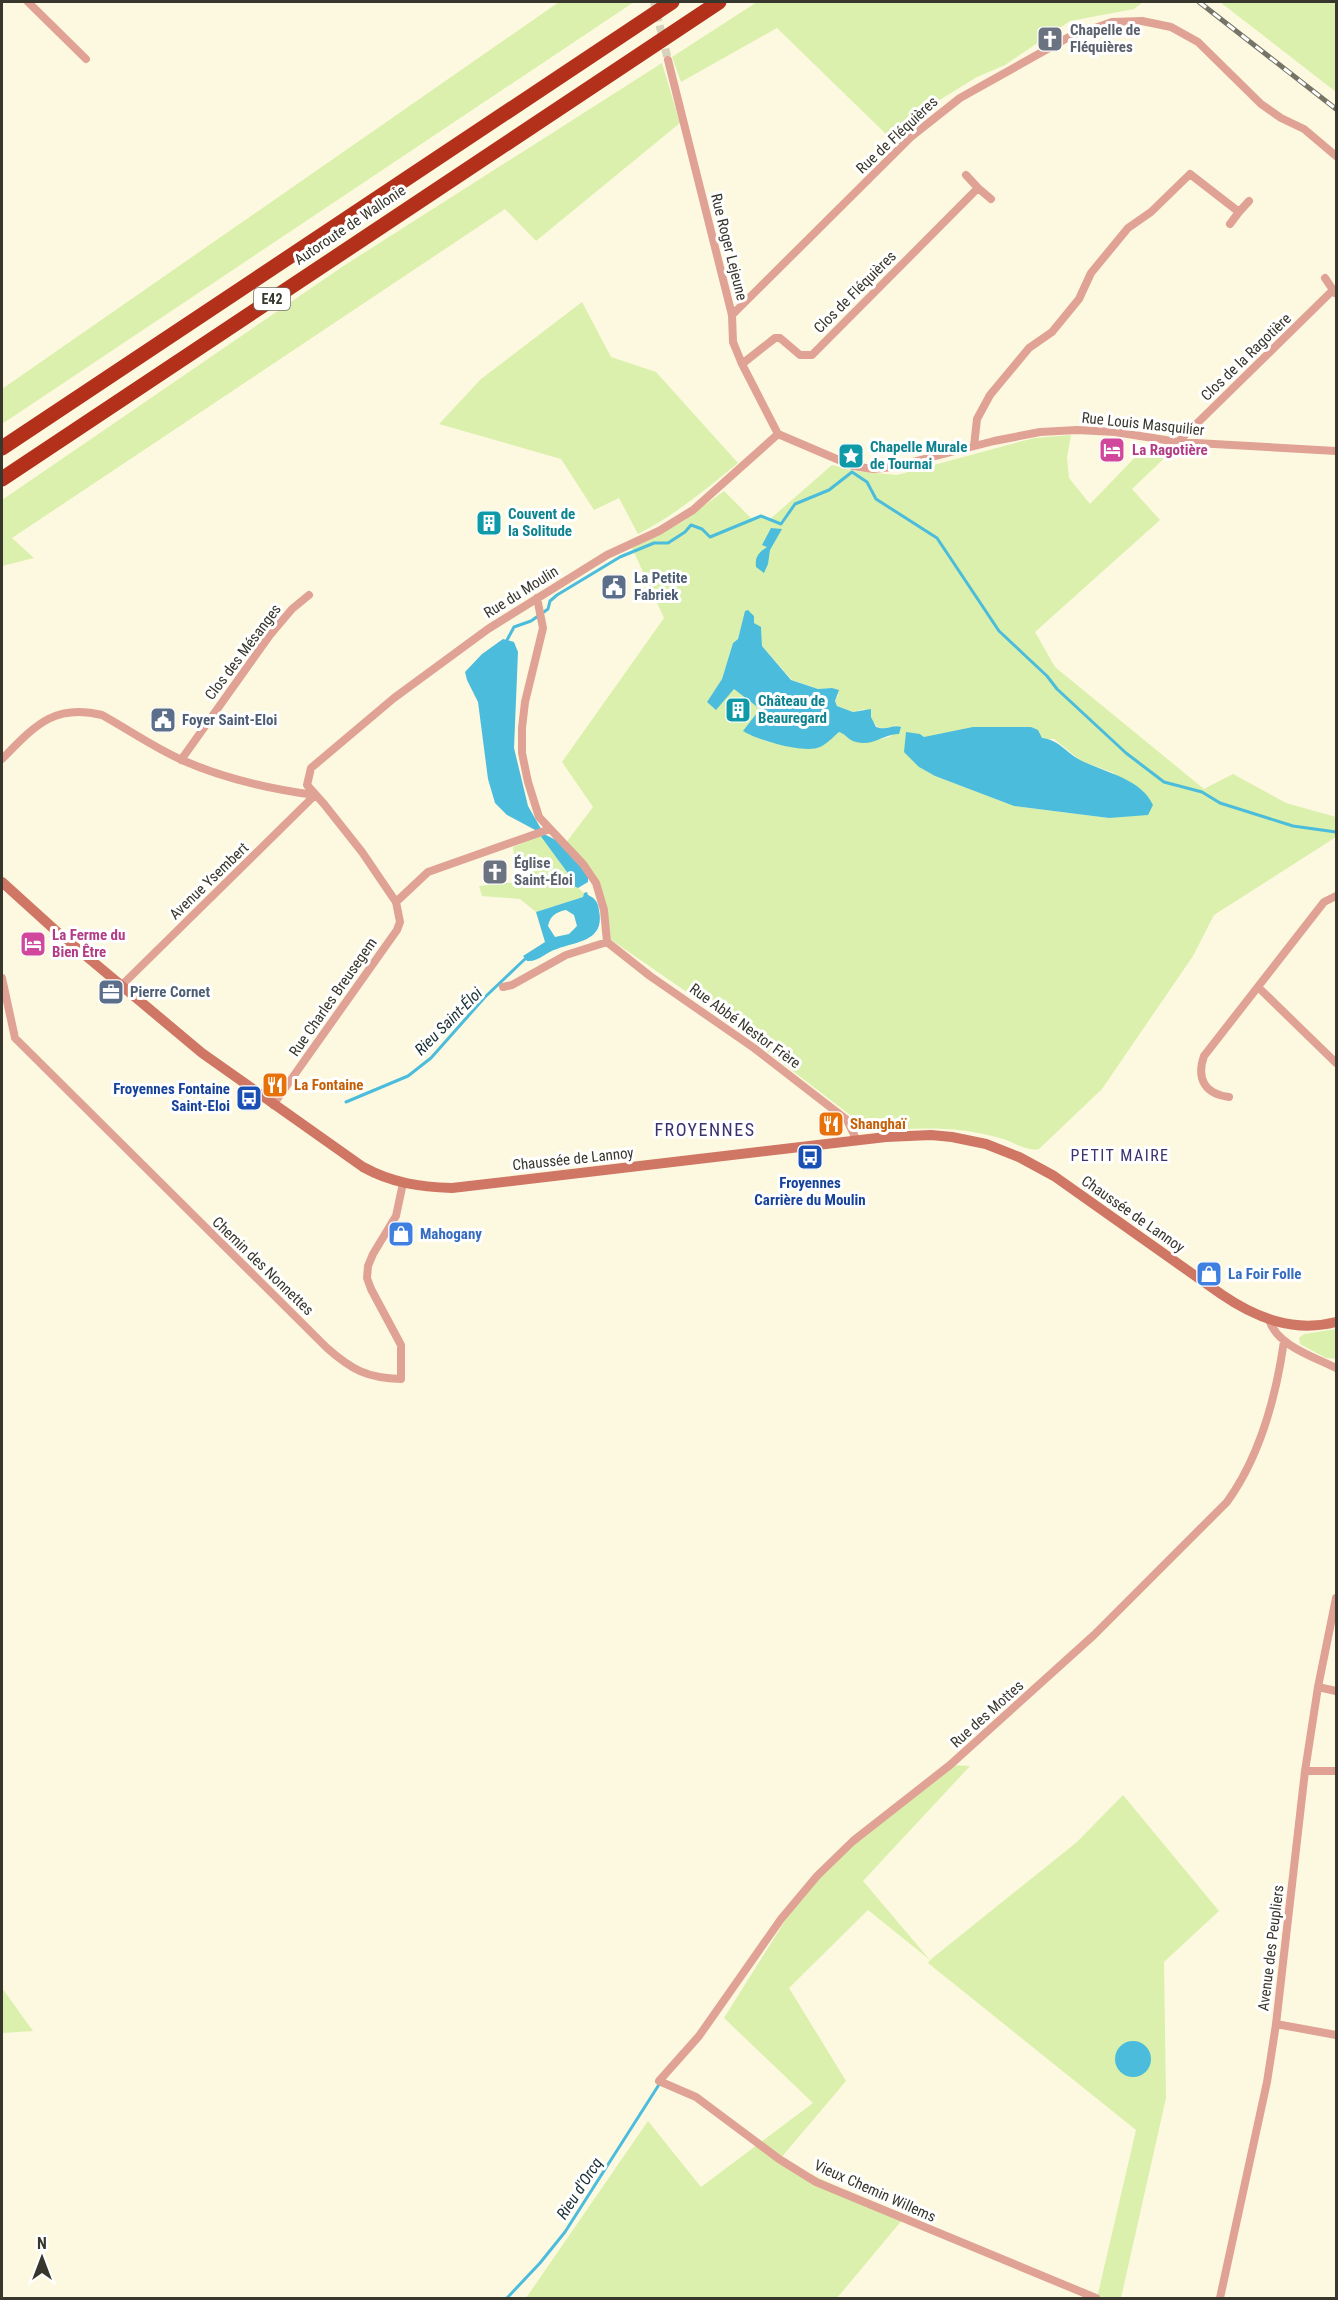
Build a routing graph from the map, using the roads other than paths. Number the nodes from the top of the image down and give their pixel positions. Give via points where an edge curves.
1 (28, 2) edge
2 (672, 2) edge
3 (719, 2) edge
4 (86, 58) dead end
5 (669, 60) tunnel mouth
6 (1336, 156) edge
7 (966, 175) dead end
8 (978, 188) junction
9 (991, 200) dead end
10 (1249, 201) dead end
11 (1239, 212) junction
12 (1230, 224) dead end
13 (1324, 278) dead end
14 (1335, 292) edge
15 (732, 315) junction
16 (742, 364) junction
17 (778, 434) junction
18 (1178, 442) junction
19 (974, 446) junction
20 (2, 448) edge
21 (1336, 451) edge
22 (2, 479) edge
23 (309, 595) dead end
24 (537, 598) junction
25 (2, 759) edge
26 (181, 760) junction
27 (315, 795) junction
28 (548, 830) junction
29 (2, 882) edge
30 (1336, 896) edge
31 (396, 902) junction
32 (607, 942) junction
33 (2, 978) edge
34 (122, 985) junction
35 (503, 987) dead end
36 (1258, 987) junction
37 (1336, 1063) edge
38 (1229, 1097) dead end
39 (273, 1105) junction
40 (857, 1141) junction
41 (403, 1183) junction
42 (1269, 1320) junction
43 (1336, 1322) edge
44 (1284, 1341) junction
45 (1336, 1368) edge
46 (1336, 1598) edge
47 (1318, 1687) junction
48 (1336, 1691) edge
49 (1305, 1771) junction
50 (1336, 1771) edge
51 (1276, 2024) junction
52 (1336, 2035) edge
53 (659, 2080) joint
54 (1096, 2298) edge
55 (1220, 2298) edge

1 - 4 street
2 - 20 highway, Autoroute de Wallonie / E42
3 - 22 highway, Autoroute de Wallonie / E42
5 - 15 street, Rue Roger Lejeune
6 - 15 street, Rue de Fléquières via 1304,129 1261,104 1185,33 1156,23 1114,22 1069,38 944,109
7 - 8 street
8 - 9 street
8 - 16 street, Clos de Fléquières via 812,355 800,355 775,338
10 - 11 street
11 - 12 street
11 - 19 street via 1190,174 1151,212 1128,228 1091,273 1079,299 1052,332 1029,348 985,403 974,429
13 - 14 street, Clos de la Ragotière
14 - 18 street, Clos de la Ragotière
15 - 16 street, Rue Roger Lejeune via 733,342
16 - 17 street, Rue Roger Lejeune
17 - 19 street, Rue Louis Masquilier via 853,466 873,469
17 - 24 street, Rue du Moulin via 679,520 607,555
18 - 19 street, Rue Louis Masquilier via 1077,430 1040,432
18 - 21 street, Rue Louis Masquilier
23 - 26 street, Clos des Mésanges via 291,609 270,635
24 - 27 street, Rue du Moulin via 394,698 311,768 307,785
24 - 28 street via 543,628 525,702 522,753 539,817
25 - 26 street via 37,725 65,712 88,711
26 - 27 street via 283,791
27 - 31 street via 362,852
27 - 34 street, Avenue Ysembert
28 - 31 street via 428,872
28 - 32 street via 583,864 596,883
29 - 34 main road, Chaussée de Lannoy
30 - 36 street via 1324,902
31 - 39 street, Rue Charles Breusegem via 400,922 397,930
32 - 35 street via 566,956
32 - 40 street, Rue Abbé Nestor Frère via 847,1120
33 - 41 street, Chemin des Nonnettes via 15,1038 327,1348 360,1372 380,1378 401,1379 401,1345 371,1289 368,1266 396,1216
34 - 39 main road, Chaussée de Lannoy via 202,1053
36 - 37 street
36 - 38 street via 1203,1056 1199,1068 1207,1087
39 - 41 main road, Chaussée de Lannoy via 363,1167
40 - 41 main road, Chaussée de Lannoy via 452,1188
40 - 42 main road, Chaussée de Lannoy via 942,1136 986,1144 1019,1157 1054,1176 1227,1299
42 - 43 main road, Chaussée de Lannoy via 1312,1327
42 - 44 street via 1273,1332
44 - 45 street
44 - 53 street, Rue des Mottes via 1272,1407 1240,1484 1227,1502 1094,1635 950,1765 854,1841 817,1876 781,1918 699,2037
46 - 47 street, Avenue des Peupliers
47 - 48 street
47 - 49 street, Avenue des Peupliers
49 - 50 street
49 - 51 street, Avenue des Peupliers
51 - 52 street
51 - 55 street, Avenue des Peupliers
53 - 54 street, Vieux Chemin Willems via 696,2097 816,2182

